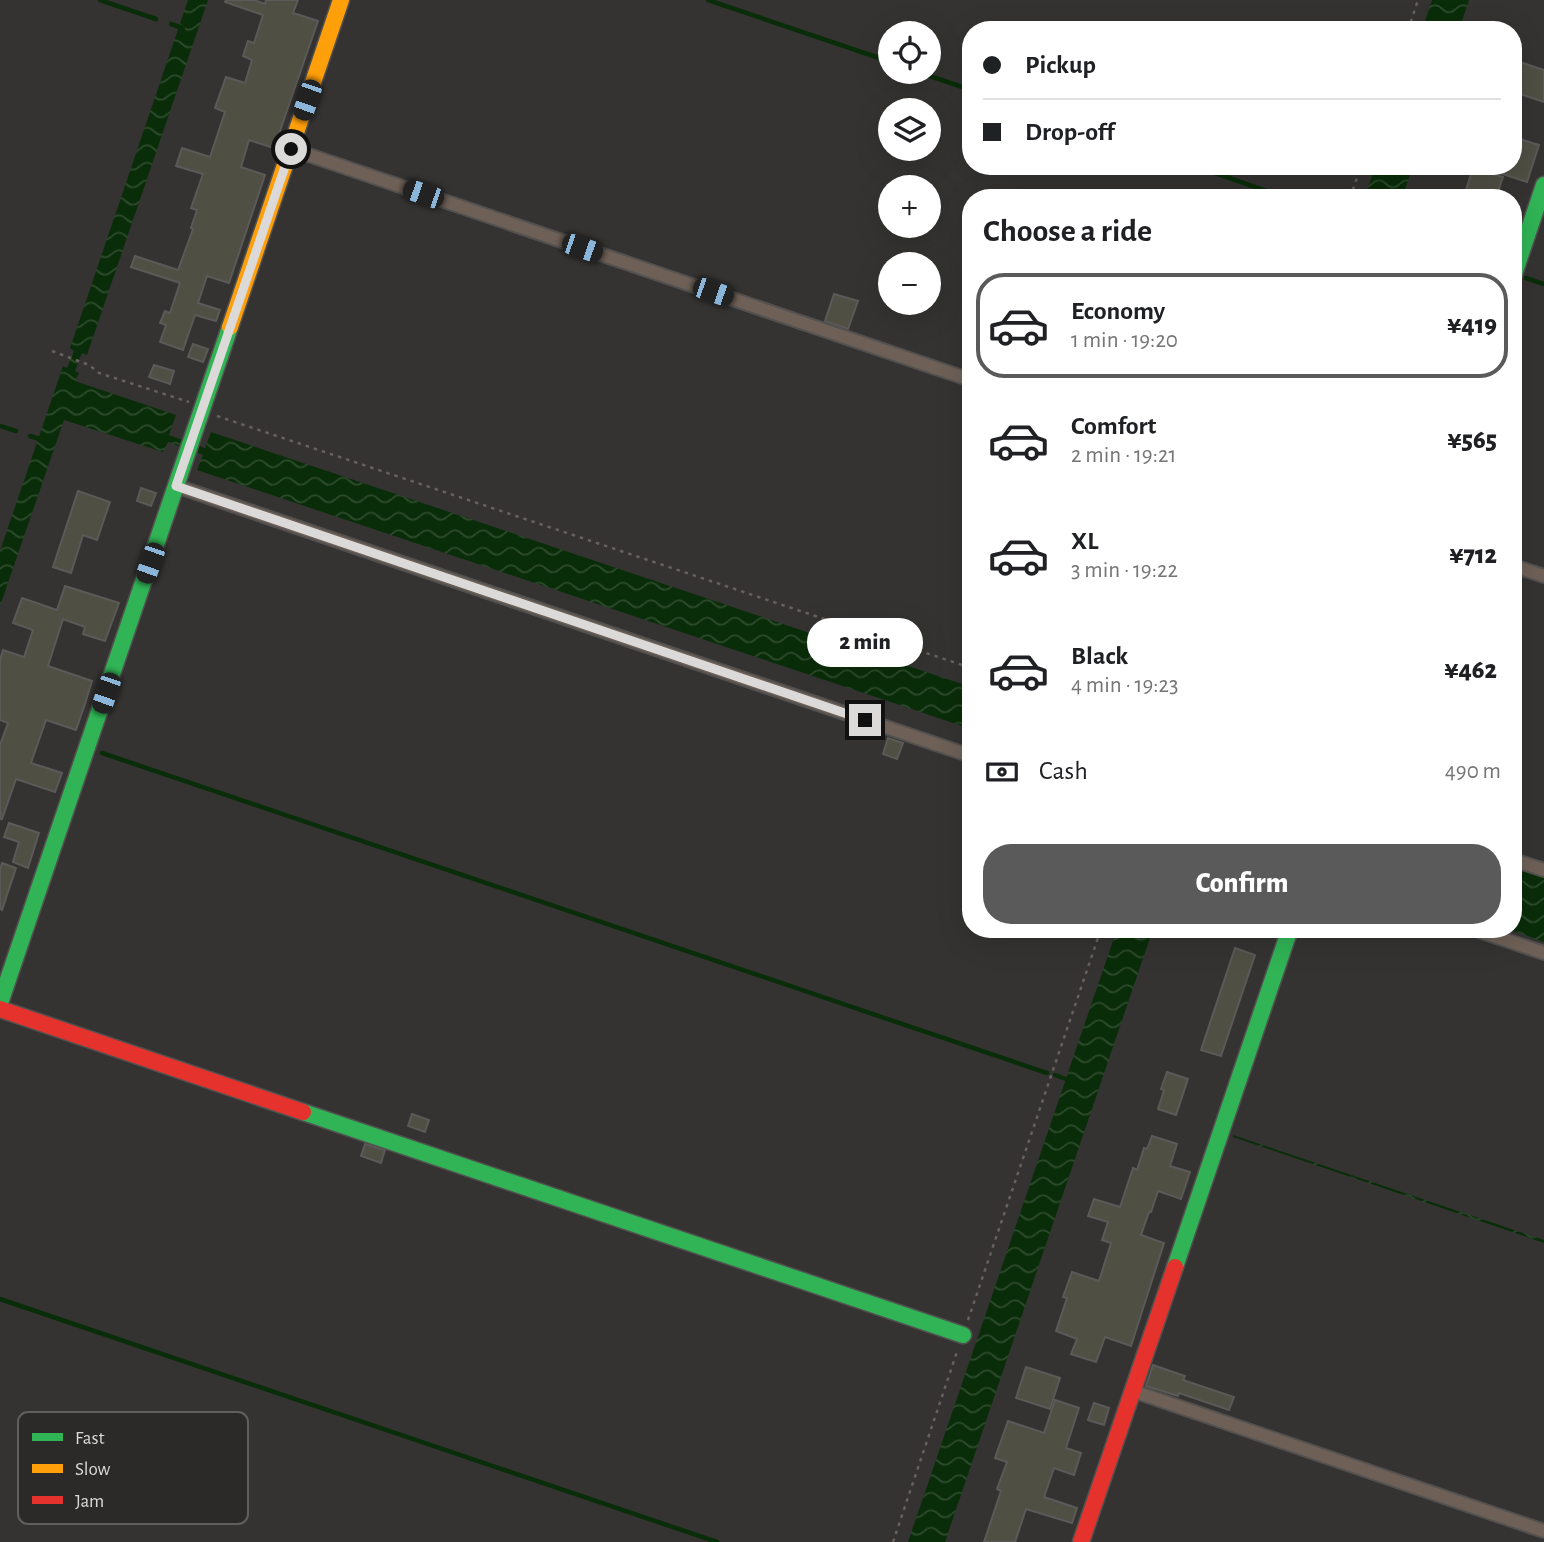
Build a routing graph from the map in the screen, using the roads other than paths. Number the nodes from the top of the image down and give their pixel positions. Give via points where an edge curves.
1 (341, 0) edge
2 (291, 149) junction
3 (1544, 185) edge
4 (1522, 250) edge
5 (962, 377) edge
6 (176, 486) junction
7 (1522, 569) edge
8 (1544, 576) edge
9 (962, 753) edge
10 (1522, 863) edge
11 (1544, 870) edge
12 (1287, 938) edge
13 (1500, 938) edge
14 (1544, 953) edge
15 (0, 1003) edge
16 (0, 1009) edge
17 (963, 1335) road end
18 (1133, 1391) junction
19 (1544, 1531) edge
20 (1081, 1542) edge

1 - 2 street
2 - 5 street
2 - 6 street
3 - 4 street
6 - 9 street
6 - 15 street
7 - 8 street
10 - 11 street
12 - 18 street
13 - 14 street
16 - 17 street
18 - 19 street
18 - 20 street

